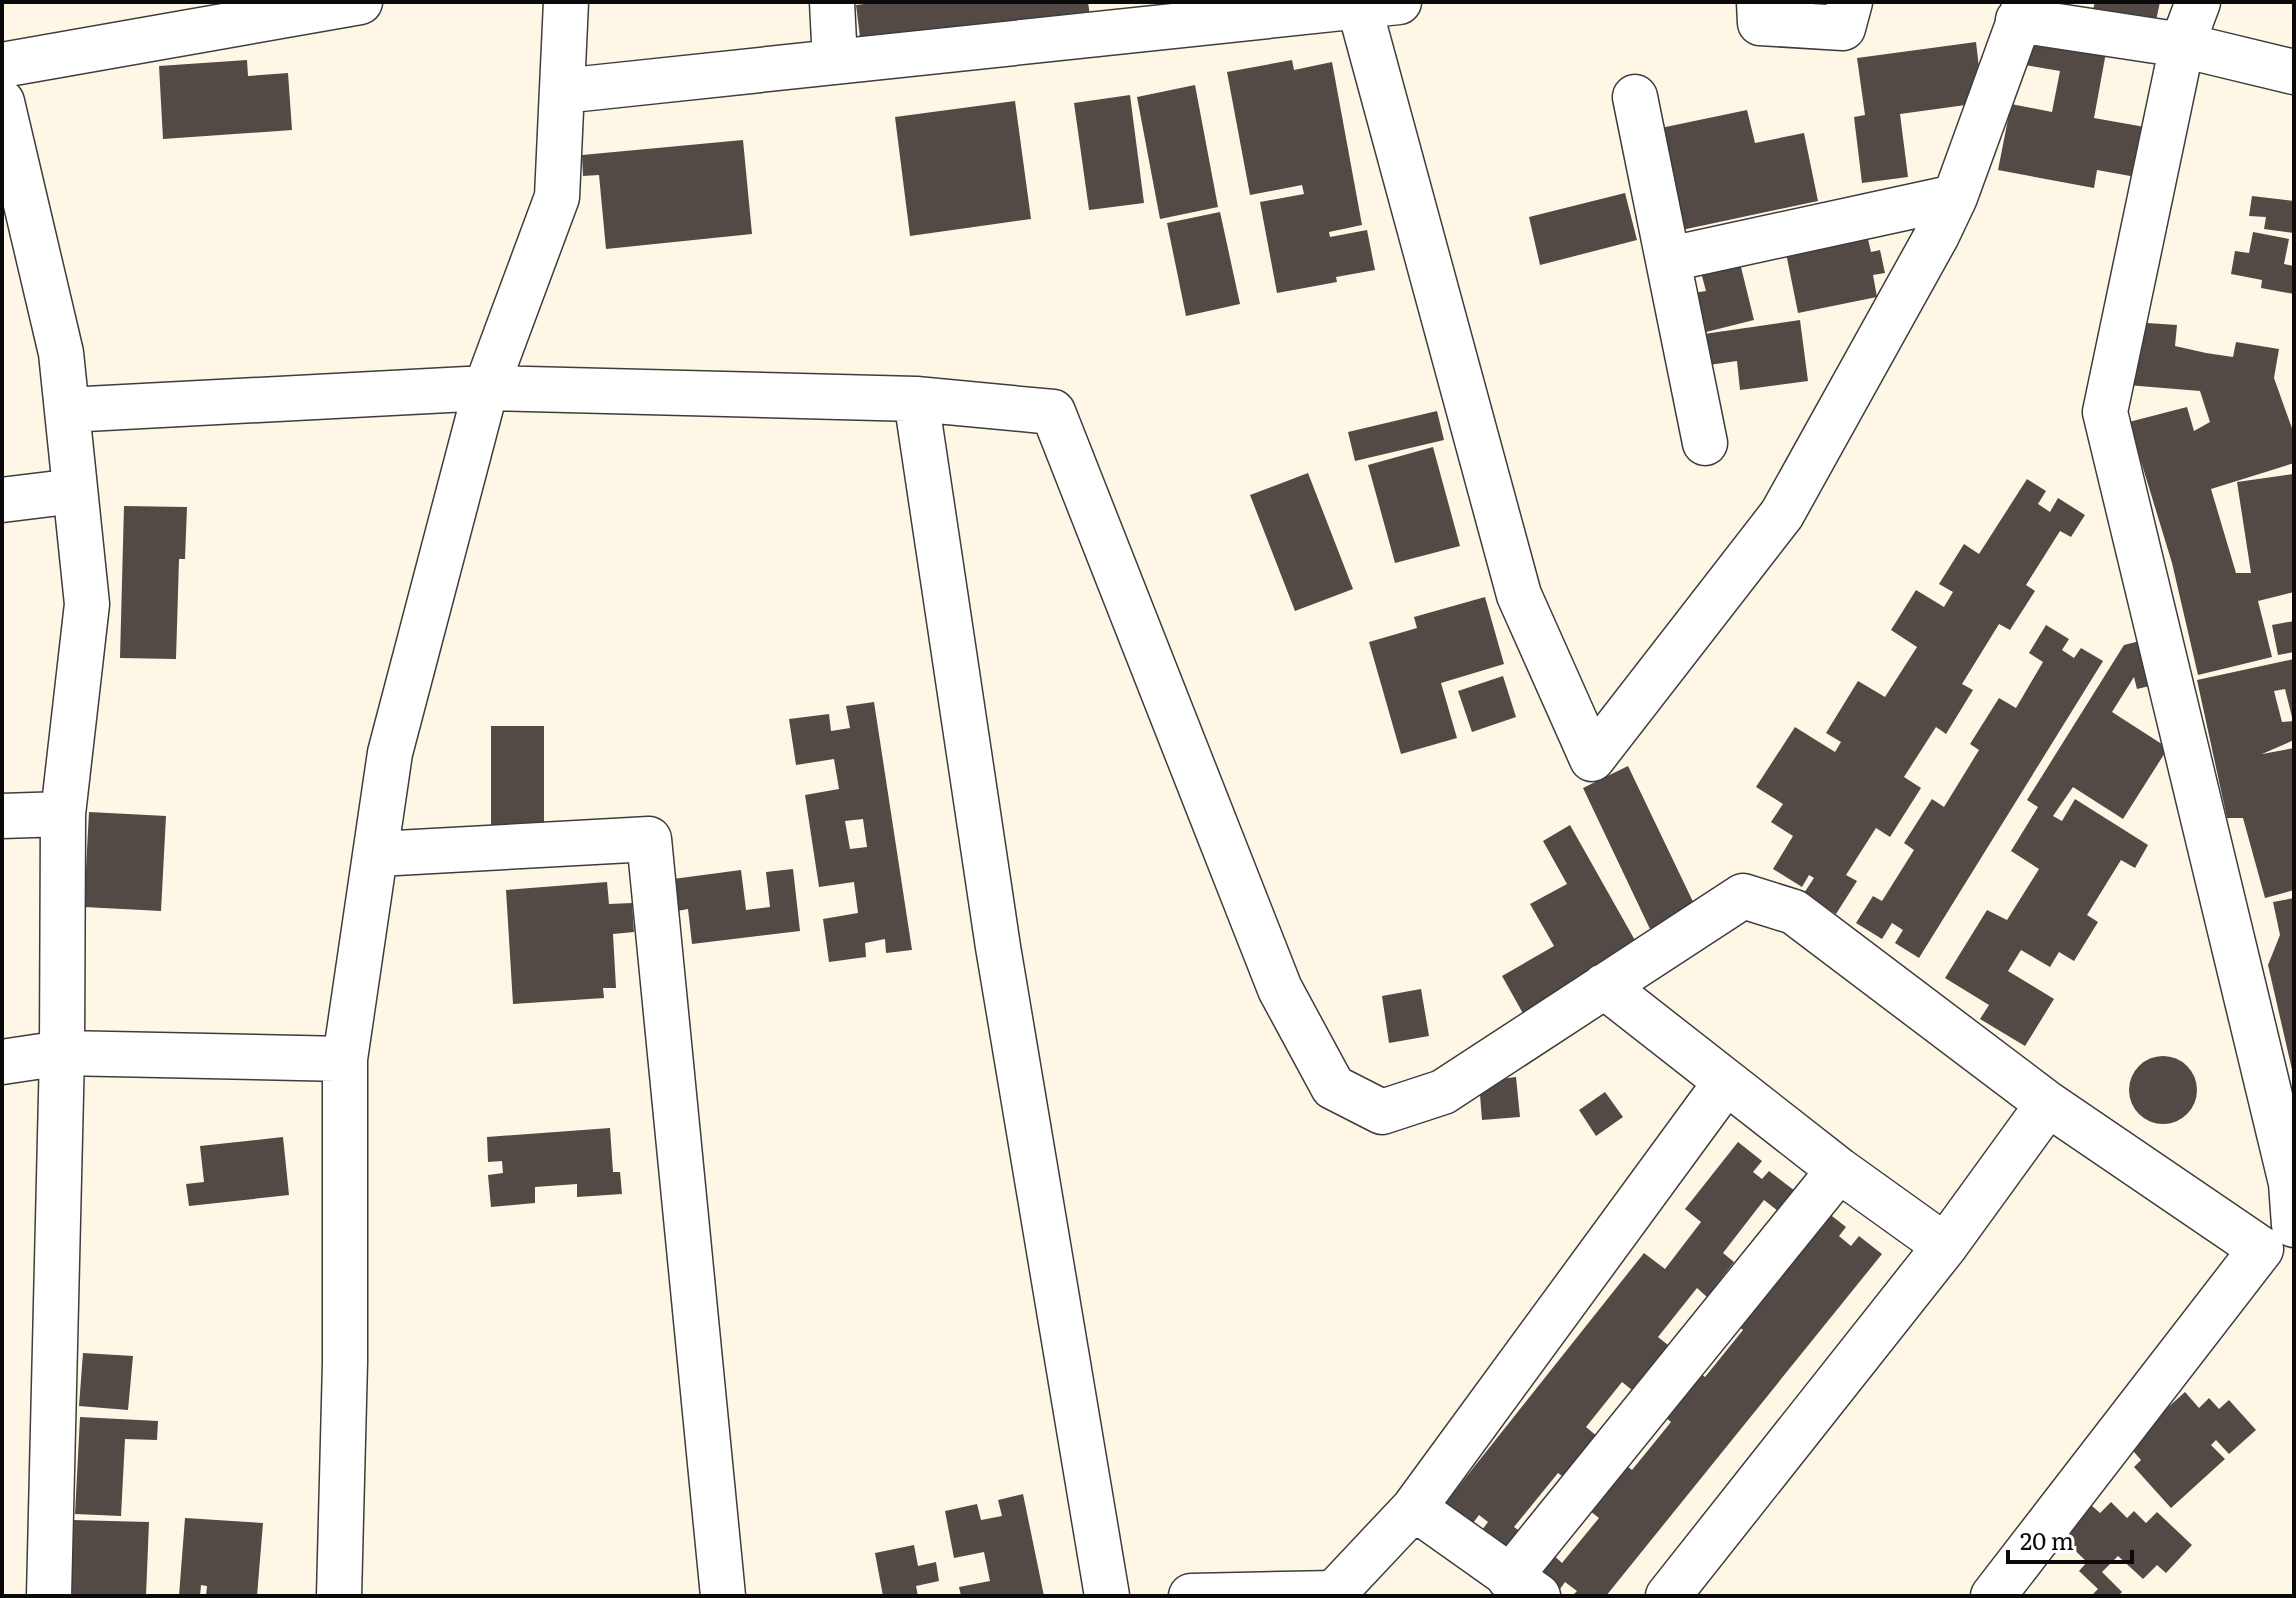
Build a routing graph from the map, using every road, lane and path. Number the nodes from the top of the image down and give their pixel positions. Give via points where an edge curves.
1 (566, 2) edge
2 (832, 2) edge
3 (1759, 2) edge
4 (1850, 2) edge
5 (2198, 2) edge
6 (348, 3) edge
7 (1379, 4) edge
8 (2022, 11) edge
9 (1116, 17) edge
10 (173, 18) edge
11 (2182, 45) junction
12 (835, 62) junction
13 (2, 65) edge
14 (2294, 72) edge
15 (562, 91) junction
16 (1635, 97) dead end
17 (2, 102) edge
18 (1955, 197) junction
19 (1670, 259) junction
20 (486, 388) junction
21 (916, 399) junction
22 (67, 410) junction
23 (1705, 443) dead end
24 (75, 491) junction
25 (2, 500) edge
26 (63, 814) junction
27 (2, 816) edge
28 (378, 854) junction
29 (1604, 986) junction
30 (62, 1053) junction
31 (345, 1059) junction
32 (2, 1062) edge
33 (1726, 1082) junction
34 (2048, 1104) junction
35 (1839, 1170) junction
36 (2294, 1225) edge
37 (1945, 1246) junction
38 (1414, 1508) junction
39 (1524, 1587) edge
40 (49, 1596) edge
41 (339, 1596) edge
42 (723, 1596) edge
43 (1107, 1596) edge
44 (1191, 1596) edge
45 (1668, 1596) edge
46 (1993, 1596) edge

1 - 15 street
2 - 12 street
3 - 4 street via 1760,23 1843,28
5 - 11 street
6 - 10 street
7 - 9 street
7 - 18 street via 1519,595 1592,759 1782,514
8 - 11 street
8 - 18 street
9 - 12 street
10 - 13 street
11 - 14 street
11 - 36 street via 2105,412 2291,1183
12 - 15 street
15 - 20 street via 557,197
16 - 19 street
17 - 22 street via 61,353
18 - 19 street
19 - 23 street
20 - 21 street
20 - 22 street
20 - 28 street via 390,753
21 - 29 street via 1053,412 1280,989 1333,1087 1382,1112 1443,1092
21 - 43 street via 998,947
22 - 24 street
24 - 25 street
24 - 26 street via 87,604
26 - 27 street
26 - 30 street
28 - 31 street
28 - 42 street via 649,839
29 - 33 street
29 - 34 street via 1743,896 1794,912
30 - 31 street
30 - 32 street
30 - 40 street
31 - 41 street
33 - 35 street
33 - 38 street
34 - 37 street
34 - 46 street via 2261,1249
35 - 37 street
35 - 39 street
37 - 45 street
38 - 39 street
38 - 44 street via 1334,1593

